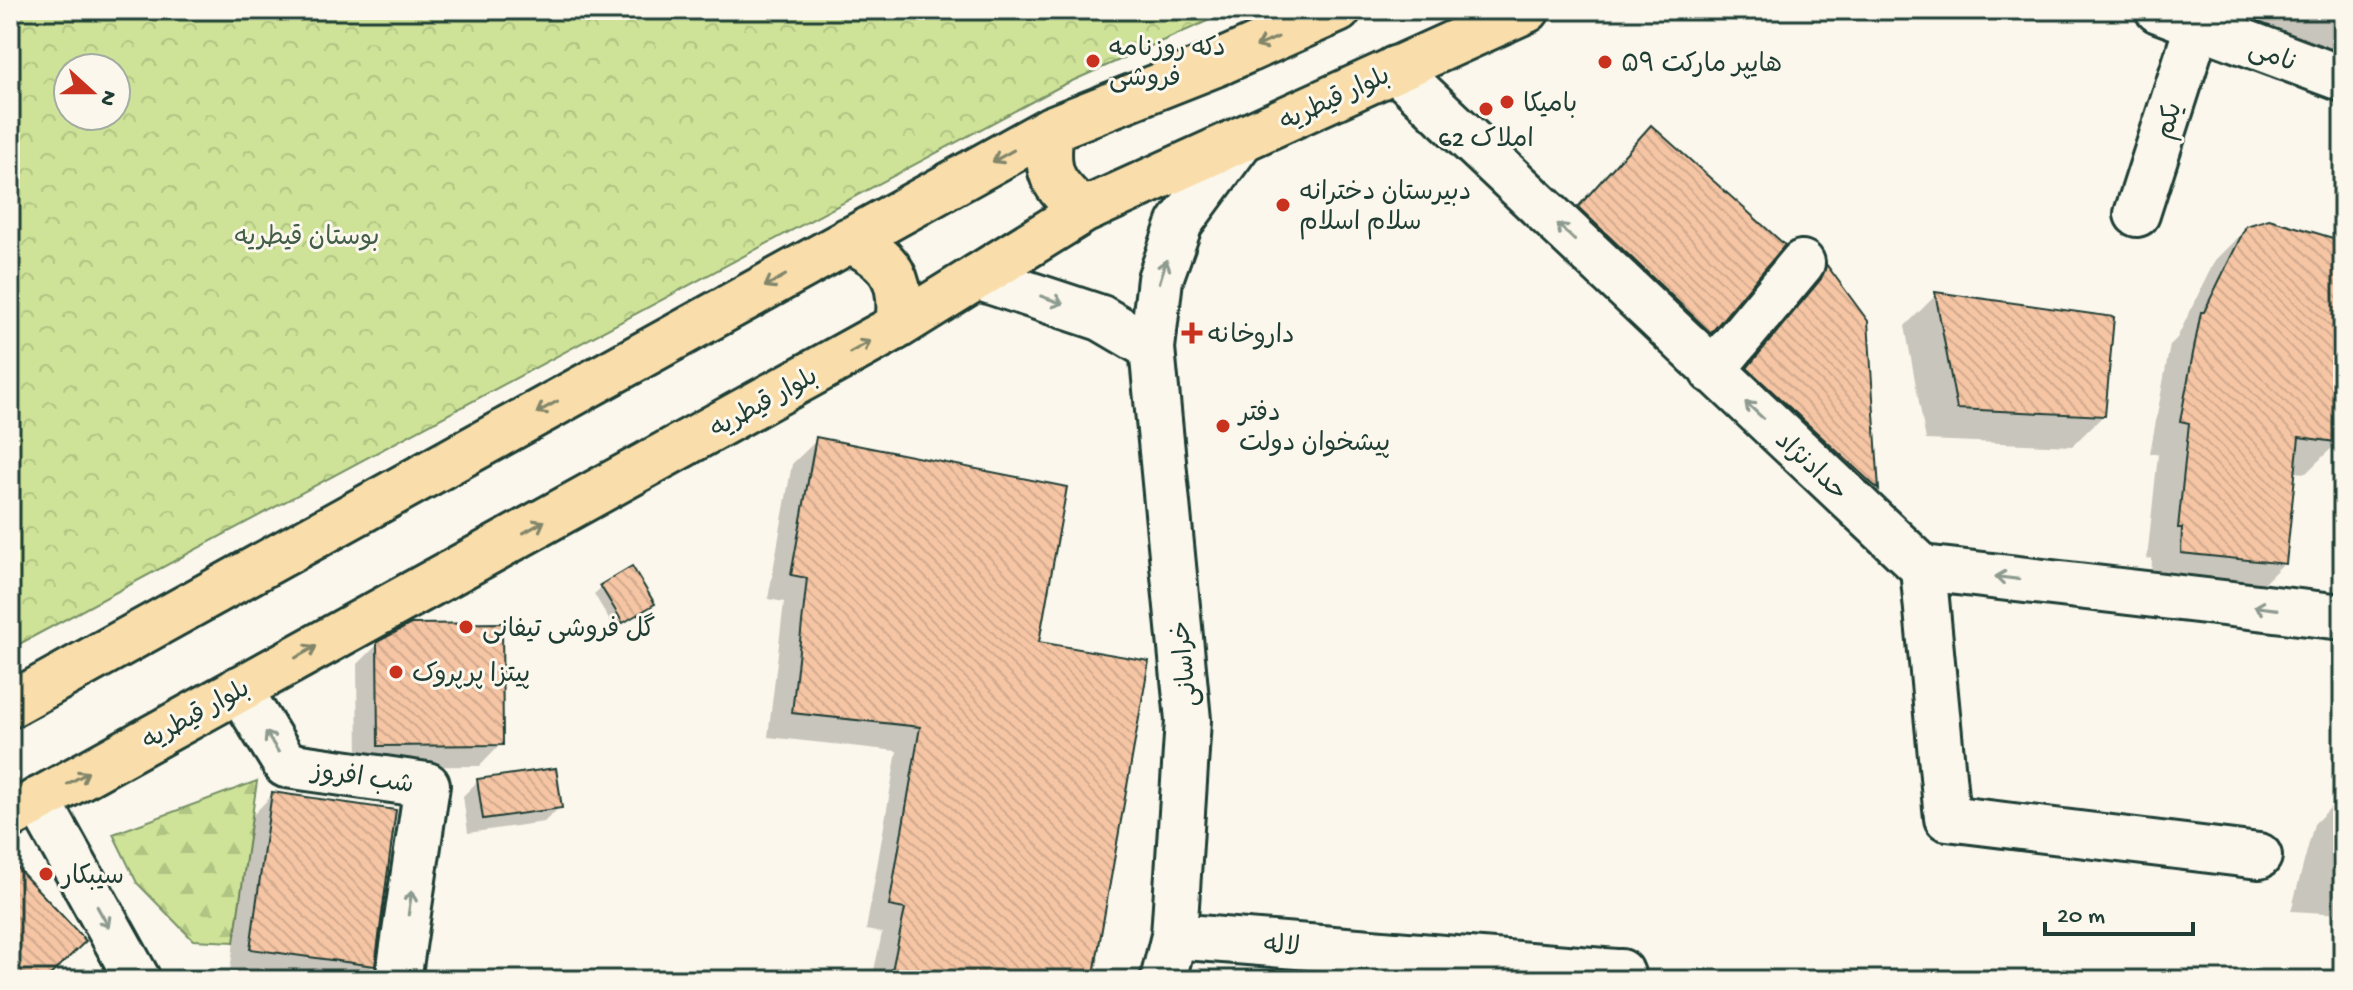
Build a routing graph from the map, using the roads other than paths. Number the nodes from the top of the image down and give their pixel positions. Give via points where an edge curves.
1 (1338, 10) edge
2 (1527, 10) edge
3 (2178, 18) edge
4 (1395, 69) junction
5 (2343, 79) edge
6 (1051, 129) junction
7 (1242, 139) junction
8 (1083, 211) junction
9 (2137, 214) dead end
10 (849, 240) junction
11 (1802, 263) dead end
12 (977, 277) junction
13 (898, 326) junction
14 (1152, 348) junction
15 (1712, 371) junction
16 (1923, 568) junction
17 (2343, 617) edge
18 (239, 689) junction
19 (10, 705) edge
20 (24, 808) edge
21 (2259, 856) dead end
22 (1174, 936) junction
23 (138, 980) edge
24 (398, 980) edge
25 (1163, 980) edge
26 (1624, 980) edge

1 -> 6 main road
2 - 4 main road, بلوار قیطریه
3 - 5 street, نامی
3 - 9 street, یکم
4 - 7 main road, بلوار قیطریه
15 -> 4 street, حدادنژاد
6 - 8 main road via 1049,174
6 -> 10 main road
7 - 8 main road, بلوار قیطریه
14 -> 7 street, خراسانی via 1160,279 1180,223
8 - 12 main road, بلوار قیطریه
10 - 13 main road via 874,251 893,272 902,298
10 -> 19 main road
11 - 15 street
12 - 13 main road, بلوار قیطریه
12 -> 14 street via 1101,318
18 -> 13 main road, بلوار قیطریه
14 - 22 street, خراسانی via 1188,720
16 -> 15 street, حدادنژاد
17 -> 16 street
16 - 21 street via 1947,818
20 -> 18 main road, بلوار قیطریه
24 -> 18 street, شب افروز via 427,785 286,765
20 -> 23 street
22 - 25 street, خراسانی
22 - 26 street, لاله via 1621,972

